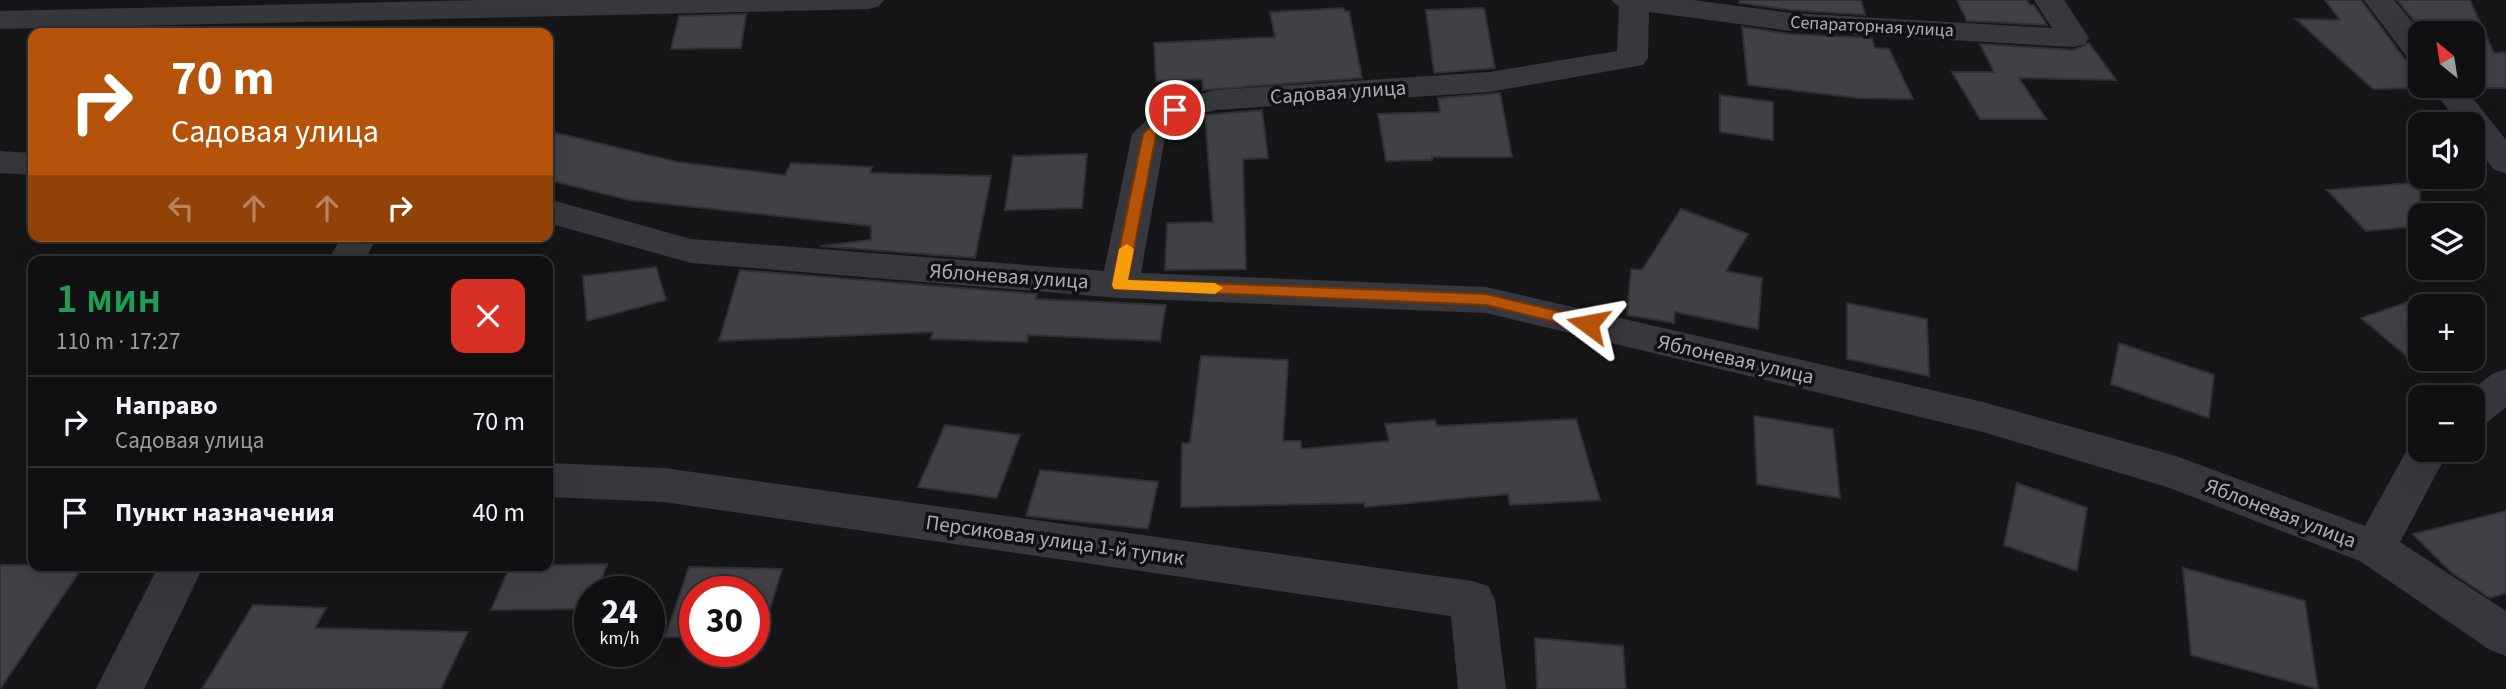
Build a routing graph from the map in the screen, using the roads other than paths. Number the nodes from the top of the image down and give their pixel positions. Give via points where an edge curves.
1 (869, 0) edge
2 (2049, 0) edge
3 (2379, 0) edge
4 (1630, 1) edge
5 (1789, 11) edge
6 (0, 20) edge
7 (2408, 37) edge
8 (2455, 98) edge
9 (0, 162) edge
10 (2506, 162) edge
11 (28, 164) edge
12 (553, 212) edge
13 (1119, 285) junction
14 (2506, 384) edge
15 (2485, 402) edge
16 (2422, 462) edge
17 (553, 480) edge
18 (2375, 548) junction
19 (179, 571) edge
20 (2506, 636) edge
21 (121, 689) edge
22 (1482, 689) edge

1 - 6 street
2 - 5 street, Сепараторная улица via 2074,38
3 - 7 street
4 - 5 street, Сепараторная улица
4 - 13 street, Садовая улица via 1632,58 1489,82 1216,100 1175,110 1149,134
8 - 10 street
9 - 11 street
12 - 13 street, Яблоневая улица via 691,251
13 - 18 street, Яблоневая улица via 1486,300 1983,417 2176,473
14 - 15 street
16 - 18 street
17 - 22 street, Персиковая улица 1-й тупик via 664,485 1472,600
18 - 20 street, Яблоневая улица
19 - 21 street

